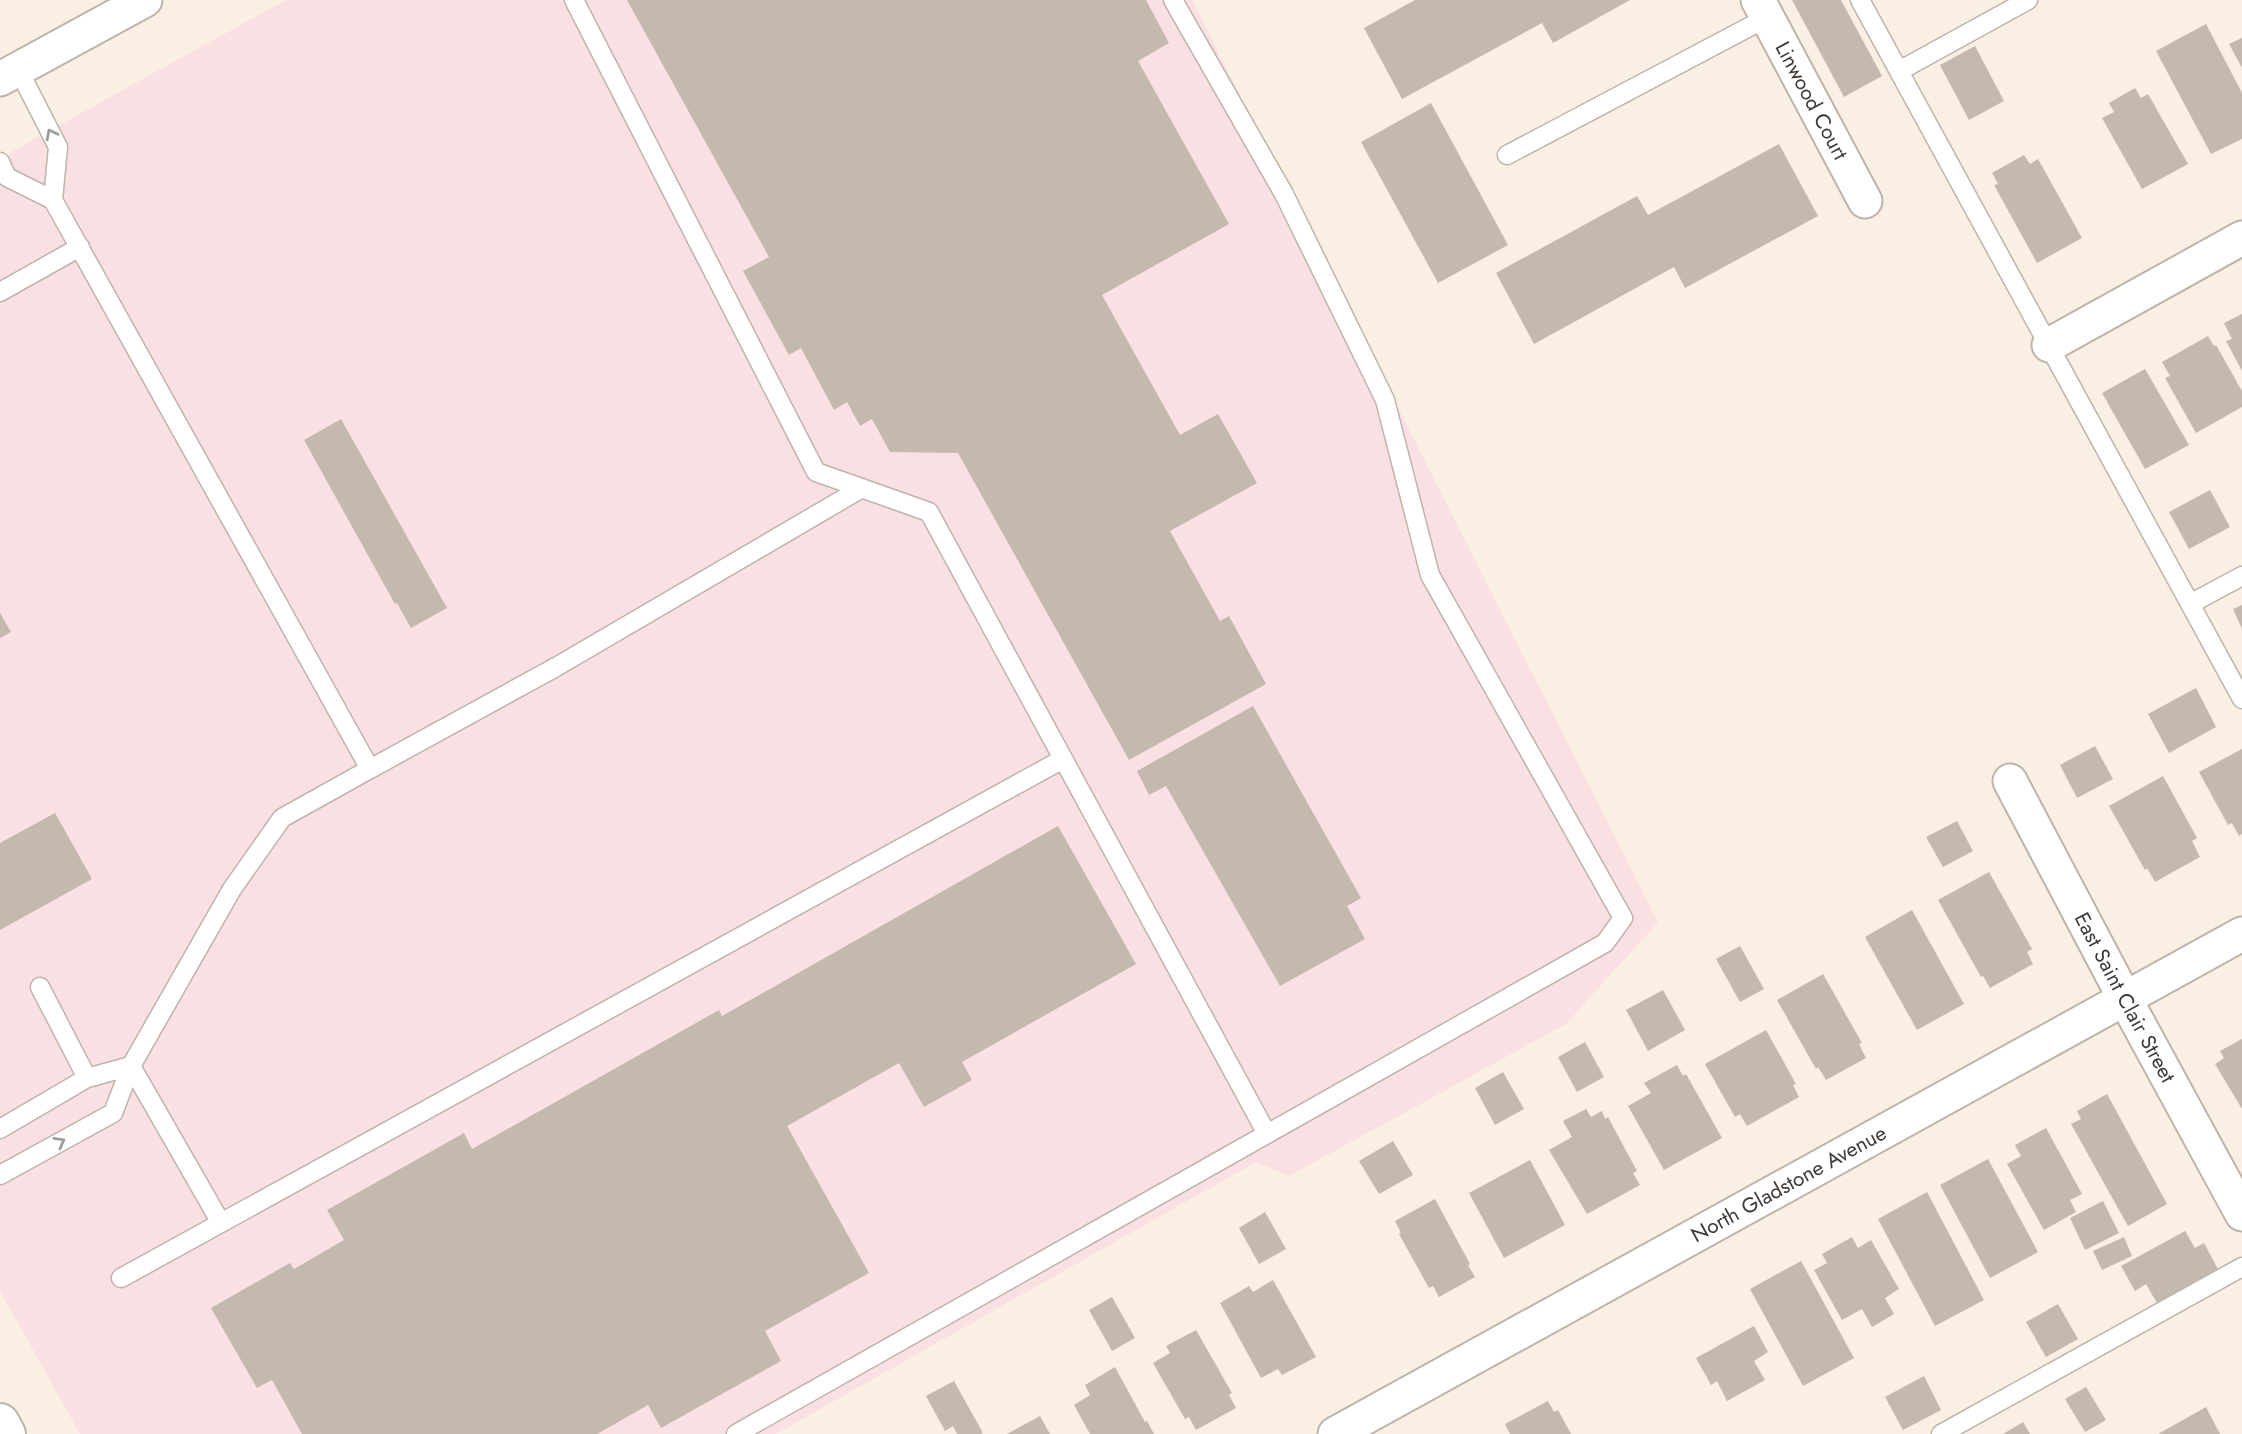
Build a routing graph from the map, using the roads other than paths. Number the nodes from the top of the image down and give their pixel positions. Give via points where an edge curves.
1 (145, 0) edge
2 (574, 0) edge
3 (1173, 0) edge
4 (1860, 0) edge
5 (2028, 0) edge
6 (1763, 8) edge
7 (1899, 71) junction
8 (9, 74) edge
9 (1507, 155) dead end
10 (0, 162) edge
11 (53, 200) junction
12 (1865, 201) dead end
13 (2242, 238) edge
14 (80, 247) junction
15 (0, 292) edge
16 (2049, 345) junction
17 (862, 488) junction
18 (2242, 576) edge
19 (2190, 604) junction
20 (2242, 699) edge
21 (1063, 759) junction
22 (370, 769) junction
23 (2010, 781) dead end
24 (2242, 934) edge
25 (40, 987) dead end
26 (2125, 999) junction
27 (131, 1066) junction
28 (87, 1078) junction
29 (0, 1129) edge
30 (1267, 1134) junction
31 (0, 1175) edge
32 (2242, 1214) edge
33 (221, 1223) junction
34 (2242, 1267) edge
35 (121, 1278) dead end
36 (0, 1423) edge
37 (6, 1434) edge
38 (736, 1434) edge
39 (1335, 1434) edge
40 (1941, 1434) edge

1 - 8 street
2 - 17 lane via 816,472
3 - 30 lane via 1284,194 1385,400 1430,575 1623,918 1605,943
4 - 7 lane
5 - 7 lane
6 - 9 lane
6 - 12 street, Linwood Court
7 - 16 lane
11 -> 8 lane via 58,148
10 - 11 lane via 8,177
11 - 14 lane
13 - 16 street
14 - 15 lane
14 - 22 lane
16 - 19 lane
17 - 21 lane via 929,512
17 - 22 lane via 568,661
18 - 19 lane
19 - 20 lane
21 - 30 lane
21 - 33 lane
22 - 27 lane via 282,818 232,888
23 - 26 street, East Saint Clair Street
24 - 26 street, North Gladstone Avenue
25 - 28 lane
26 - 32 street, East Saint Clair Street
26 - 39 street, North Gladstone Avenue
27 - 28 lane
31 -> 27 lane via 113,1113
27 - 33 lane
28 - 29 lane
30 - 38 lane
33 - 35 lane
34 - 40 lane
36 - 37 main road

